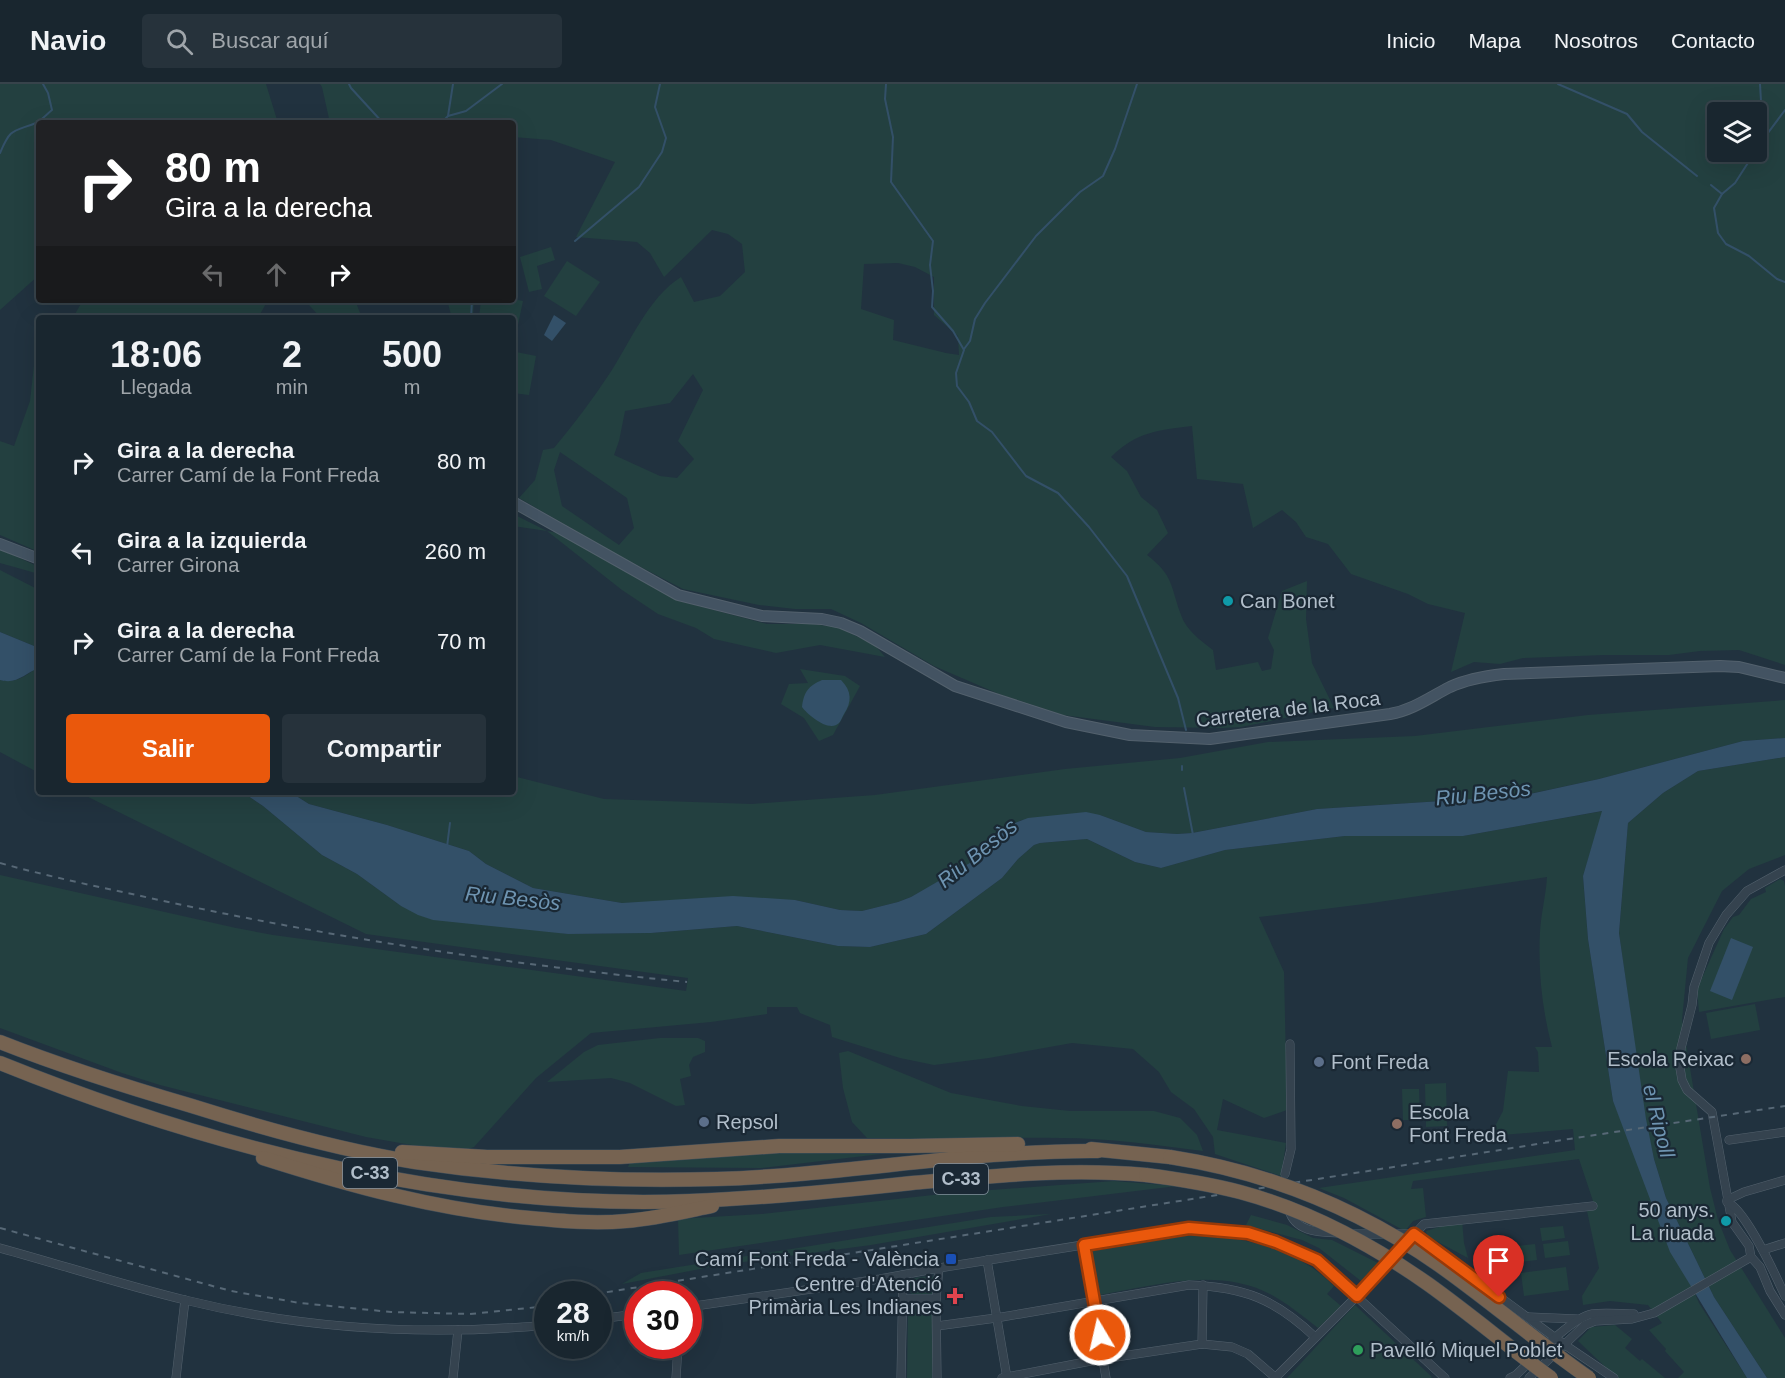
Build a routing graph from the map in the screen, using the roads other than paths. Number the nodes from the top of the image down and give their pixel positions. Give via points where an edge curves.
1 (516, 504) edge
2 (0, 544) edge
3 (36, 558) edge
4 (1785, 678) edge
5 (1785, 870) edge
6 (0, 1042) edge
7 (1290, 1044) dead end
8 (0, 1063) edge
9 (1785, 1132) edge
10 (214, 1136) junction
11 (1729, 1140) dead end
12 (1098, 1150) junction
13 (361, 1152) junction
14 (1285, 1174) dead end
15 (1785, 1180) edge
16 (754, 1197) junction
17 (1286, 1201) dead end
18 (1727, 1201) junction
19 (1593, 1206) dead end
20 (1414, 1234) junction
21 (1785, 1243) edge
22 (1084, 1245) junction
23 (0, 1248) edge
24 (1763, 1250) junction
25 (1751, 1257) junction
26 (987, 1260) junction
27 (939, 1268) junction
28 (903, 1275) junction
29 (1203, 1286) junction
30 (1357, 1296) junction
31 (1785, 1296) edge
32 (903, 1299) junction
33 (936, 1299) junction
34 (185, 1300) junction
35 (1094, 1301) junction
36 (702, 1305) edge
37 (1653, 1314) junction
38 (1785, 1315) edge
39 (1528, 1317) junction
40 (996, 1318) junction
41 (1581, 1318) junction
42 (1560, 1320) junction
43 (534, 1326) edge
44 (937, 1326) junction
45 (458, 1330) junction
46 (1565, 1330) junction
47 (1315, 1337) junction
48 (1556, 1338) junction
49 (1567, 1342) junction
50 (1202, 1344) junction
51 (677, 1359) edge
52 (1103, 1359) junction
53 (1590, 1362) junction
54 (1442, 1377) edge
55 (176, 1378) edge
56 (453, 1378) edge
57 (676, 1378) edge
58 (901, 1378) edge
59 (937, 1378) edge
60 (1002, 1378) edge
61 (1007, 1378) edge
62 (1106, 1378) edge
63 (1275, 1378) edge
64 (1510, 1378) edge
65 (1530, 1378) edge
66 (1551, 1378) edge
67 (1589, 1378) edge
68 (1595, 1378) edge
69 (1614, 1378) edge

1 - 4 street, Carretera de la Roca via 678,595 762,616 842,623 955,686 1066,722 1130,735 1210,739 1390,714 1413,708 1453,686 1504,674 1720,666
2 - 3 street
5 - 18 street via 1747,891 1726,915 1703,958 1681,1048 1682,1080 1687,1090 1712,1112
6 - 13 highway, C-33 via 87,1075
7 - 14 street via 1291,1149
8 - 10 highway, C-33 via 77,1094
9 - 11 street
10 - 16 highway, C-33 via 369,1173 466,1189 593,1200
10 - 16 highway via 262,1158 360,1188 432,1205 509,1216 627,1221
12 - 13 highway via 1044,1143 779,1146 602,1158
12 - 13 highway, C-33 via 993,1154 722,1179 647,1180 530,1176
12 - 67 highway, C-33, bridge via 1203,1162 1264,1178 1353,1214 1439,1265
15 - 18 street
16 - 66 highway, C-33, bridge via 1035,1172 1101,1171 1197,1182 1242,1192 1344,1233 1376,1251 1428,1284
17 - 20 street via 1290,1215 1313,1232
18 - 24 street via 1734,1205
18 - 25 street via 1732,1222 1749,1246
19 - 20 street via 1424,1224
20 - 30 street
20 - 39 street
21 - 24 street
22 - 26 street
22 - 30 street via 1189,1228 1248,1233 1317,1260
22 - 35 street
23 - 34 street
24 - 31 street
25 - 37 street
25 - 38 street
26 - 27 street
26 - 40 street
27 - 28 street
27 - 33 street
28 - 32 street
28 - 36 street
29 - 35 street
29 - 47 street via 1245,1291 1267,1301
29 - 50 street
30 - 47 street
30 - 54 street
32 - 33 street
32 - 58 street
33 - 44 street
34 - 45 street via 267,1316 368,1328
34 - 55 street
35 - 40 street
35 - 52 street
37 - 41 street via 1594,1313
37 - 49 street via 1595,1321
39 - 42 street
39 - 48 street
40 - 44 street
40 - 61 street
41 - 42 street
41 - 46 street
42 - 46 street
43 - 45 street
44 - 59 street
45 - 56 street
46 - 48 street
46 - 49 street
47 - 63 street
48 - 49 street
48 - 64 street
49 - 53 street
49 - 65 street
50 - 52 street
50 - 63 street via 1232,1347 1248,1354
51 - 57 street
52 - 61 street
52 - 62 street
53 - 68 street
53 - 69 street
60 - 61 street

